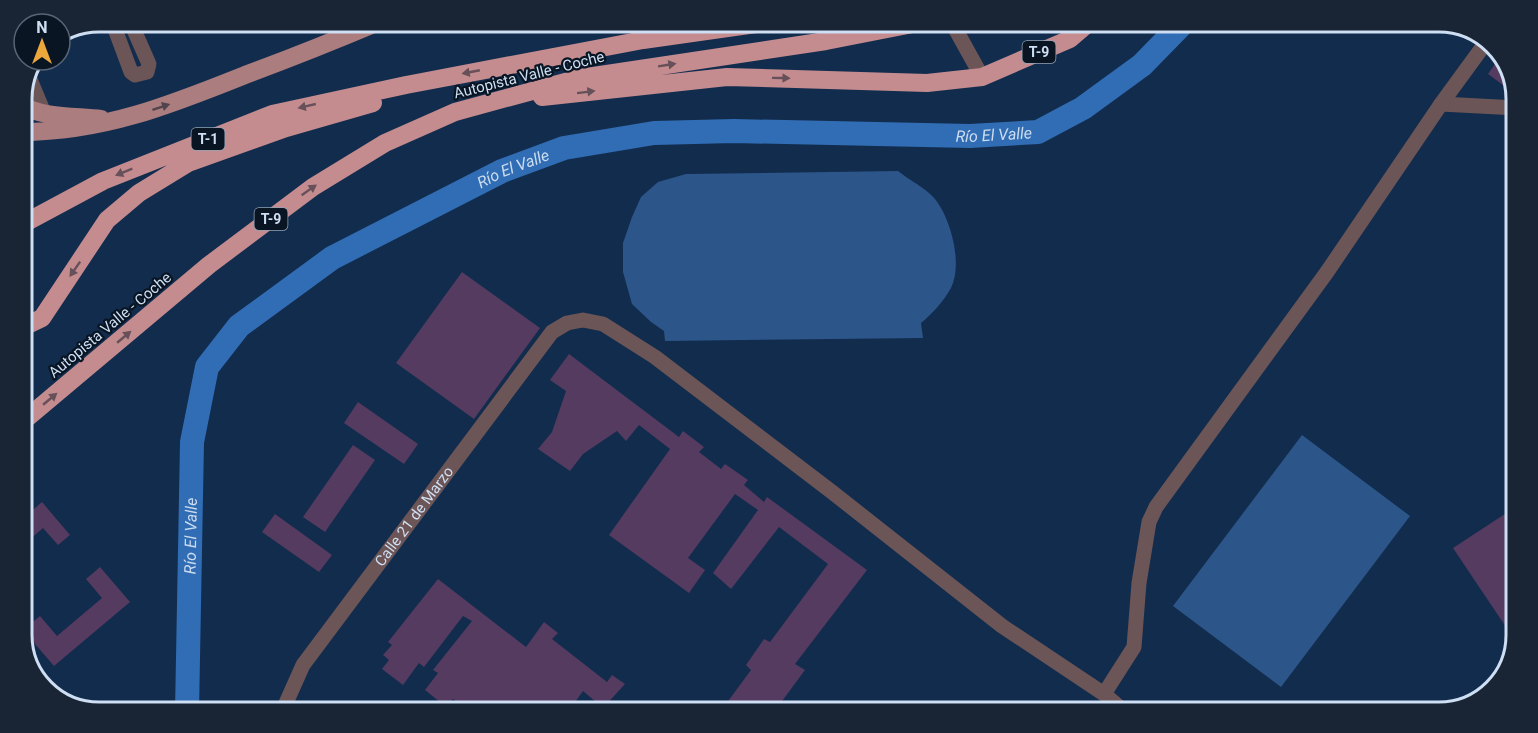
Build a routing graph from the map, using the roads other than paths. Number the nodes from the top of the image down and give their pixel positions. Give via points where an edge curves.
1 (116, 32) edge
2 (135, 32) edge
3 (353, 32) edge
4 (699, 32) edge
5 (872, 32) edge
6 (957, 32) edge
7 (1078, 32) edge
8 (1483, 47) edge
9 (982, 77) junction
10 (406, 85) junction
11 (33, 87) edge
12 (486, 102) junction
13 (1441, 104) junction
14 (1506, 107) edge
15 (32, 110) edge
16 (44, 113) junction
17 (118, 121) junction
18 (32, 131) edge
19 (32, 219) edge
20 (32, 323) edge
21 (32, 414) edge
22 (1104, 694) junction
23 (286, 702) edge
24 (1113, 702) edge

1 - 2 street via 135,75 147,72 149,64
17 -> 3 main road
4 -> 10 highway, Autopista Valle - Coche
12 -> 5 highway, Autopista Valle - Coche / T-9 via 580,78
6 - 9 street
7 - 9 highway, T-9
8 - 13 street
12 -> 9 highway via 727,77 927,82
10 -> 19 highway, Autopista Valle - Coche / T-1 via 272,114 103,181
10 -> 20 highway via 386,99 286,128 188,164 139,193 107,220 42,318
11 - 16 street
21 -> 12 highway, Autopista Valle - Coche / T-9 via 209,266 313,187 386,143 455,111
13 - 14 street
13 - 22 street via 1327,272 1156,507 1149,522 1139,583 1134,647
15 - 16 main road
16 - 17 main road
17 - 18 main road via 80,129
22 - 23 street, Calle 21 de Marzo via 1002,626 655,357 603,324 583,320 552,332 303,665
22 - 24 street

